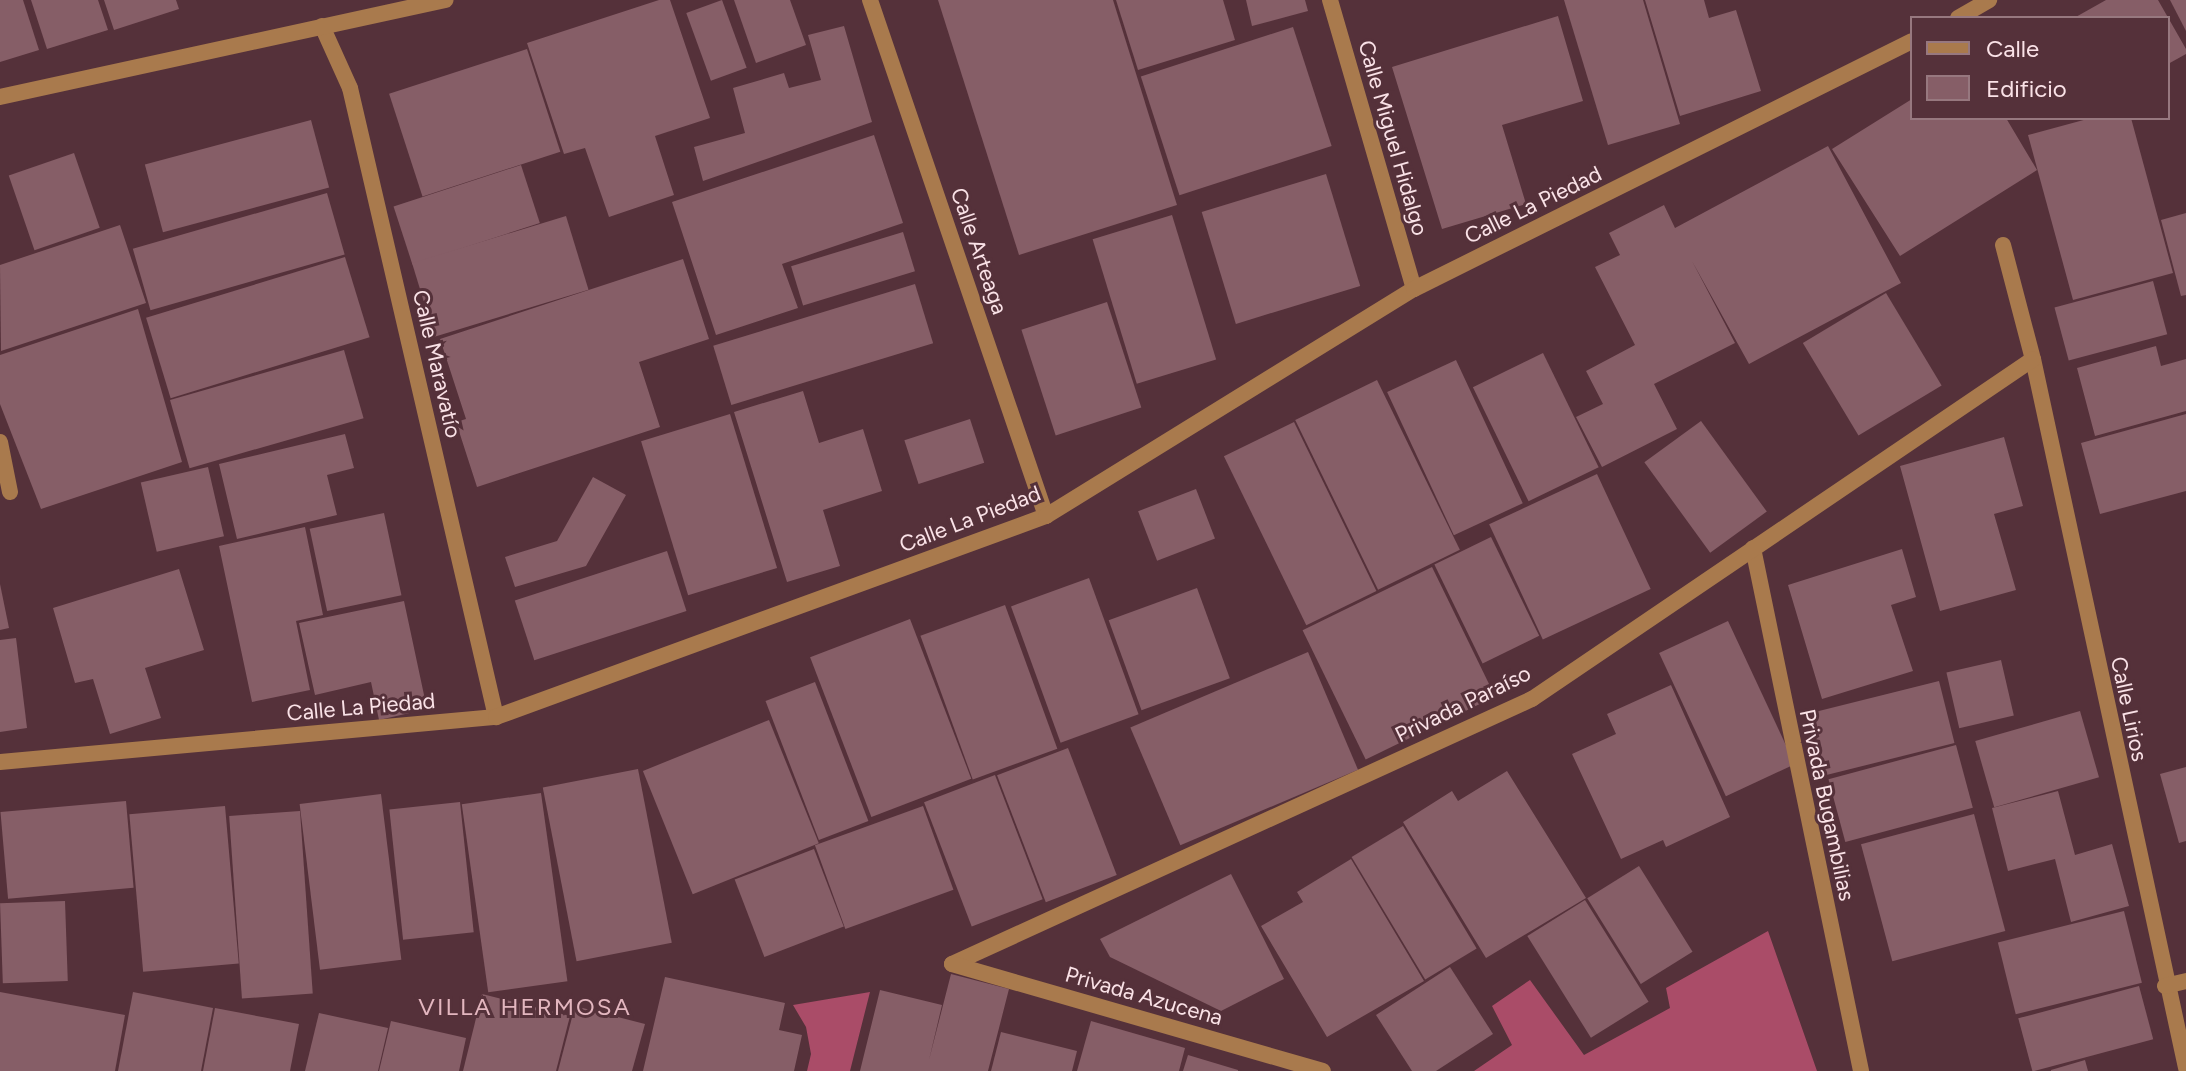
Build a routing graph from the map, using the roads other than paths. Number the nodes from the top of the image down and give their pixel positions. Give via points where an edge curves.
1 (446, 0) edge
2 (870, 0) edge
3 (1330, 0) edge
4 (1989, 0) edge
5 (1962, 11) edge
6 (322, 26) junction
7 (1910, 42) edge
8 (0, 97) edge
9 (2003, 245) dead end
10 (1414, 289) junction
11 (2033, 359) junction
12 (0, 442) edge
13 (10, 492) dead end
14 (1046, 516) junction
15 (1753, 548) junction
16 (496, 717) junction
17 (0, 762) edge
18 (952, 964) joint
19 (2186, 981) edge
20 (2165, 986) junction
21 (2186, 1068) edge
22 (1323, 1071) edge
23 (1861, 1071) edge

1 - 6 street
2 - 14 street, Calle Arteaga
3 - 10 street, Calle Miguel Hidalgo
4 - 5 street
6 - 8 street
6 - 16 street, Calle Maravatío via 350,88
7 - 10 street, Calle La Piedad
9 - 11 street, Calle Lirios
10 - 14 street, Calle La Piedad
11 - 15 street, Privada Paraíso
11 - 20 street, Calle Lirios
12 - 13 street
14 - 16 street, Calle La Piedad
15 - 18 street, Privada Paraíso via 1532,699
15 - 23 street, Privada Bugambilias
16 - 17 street, Calle La Piedad
18 - 22 street, Privada Azucena
19 - 20 street
20 - 21 street, Calle Lirios

